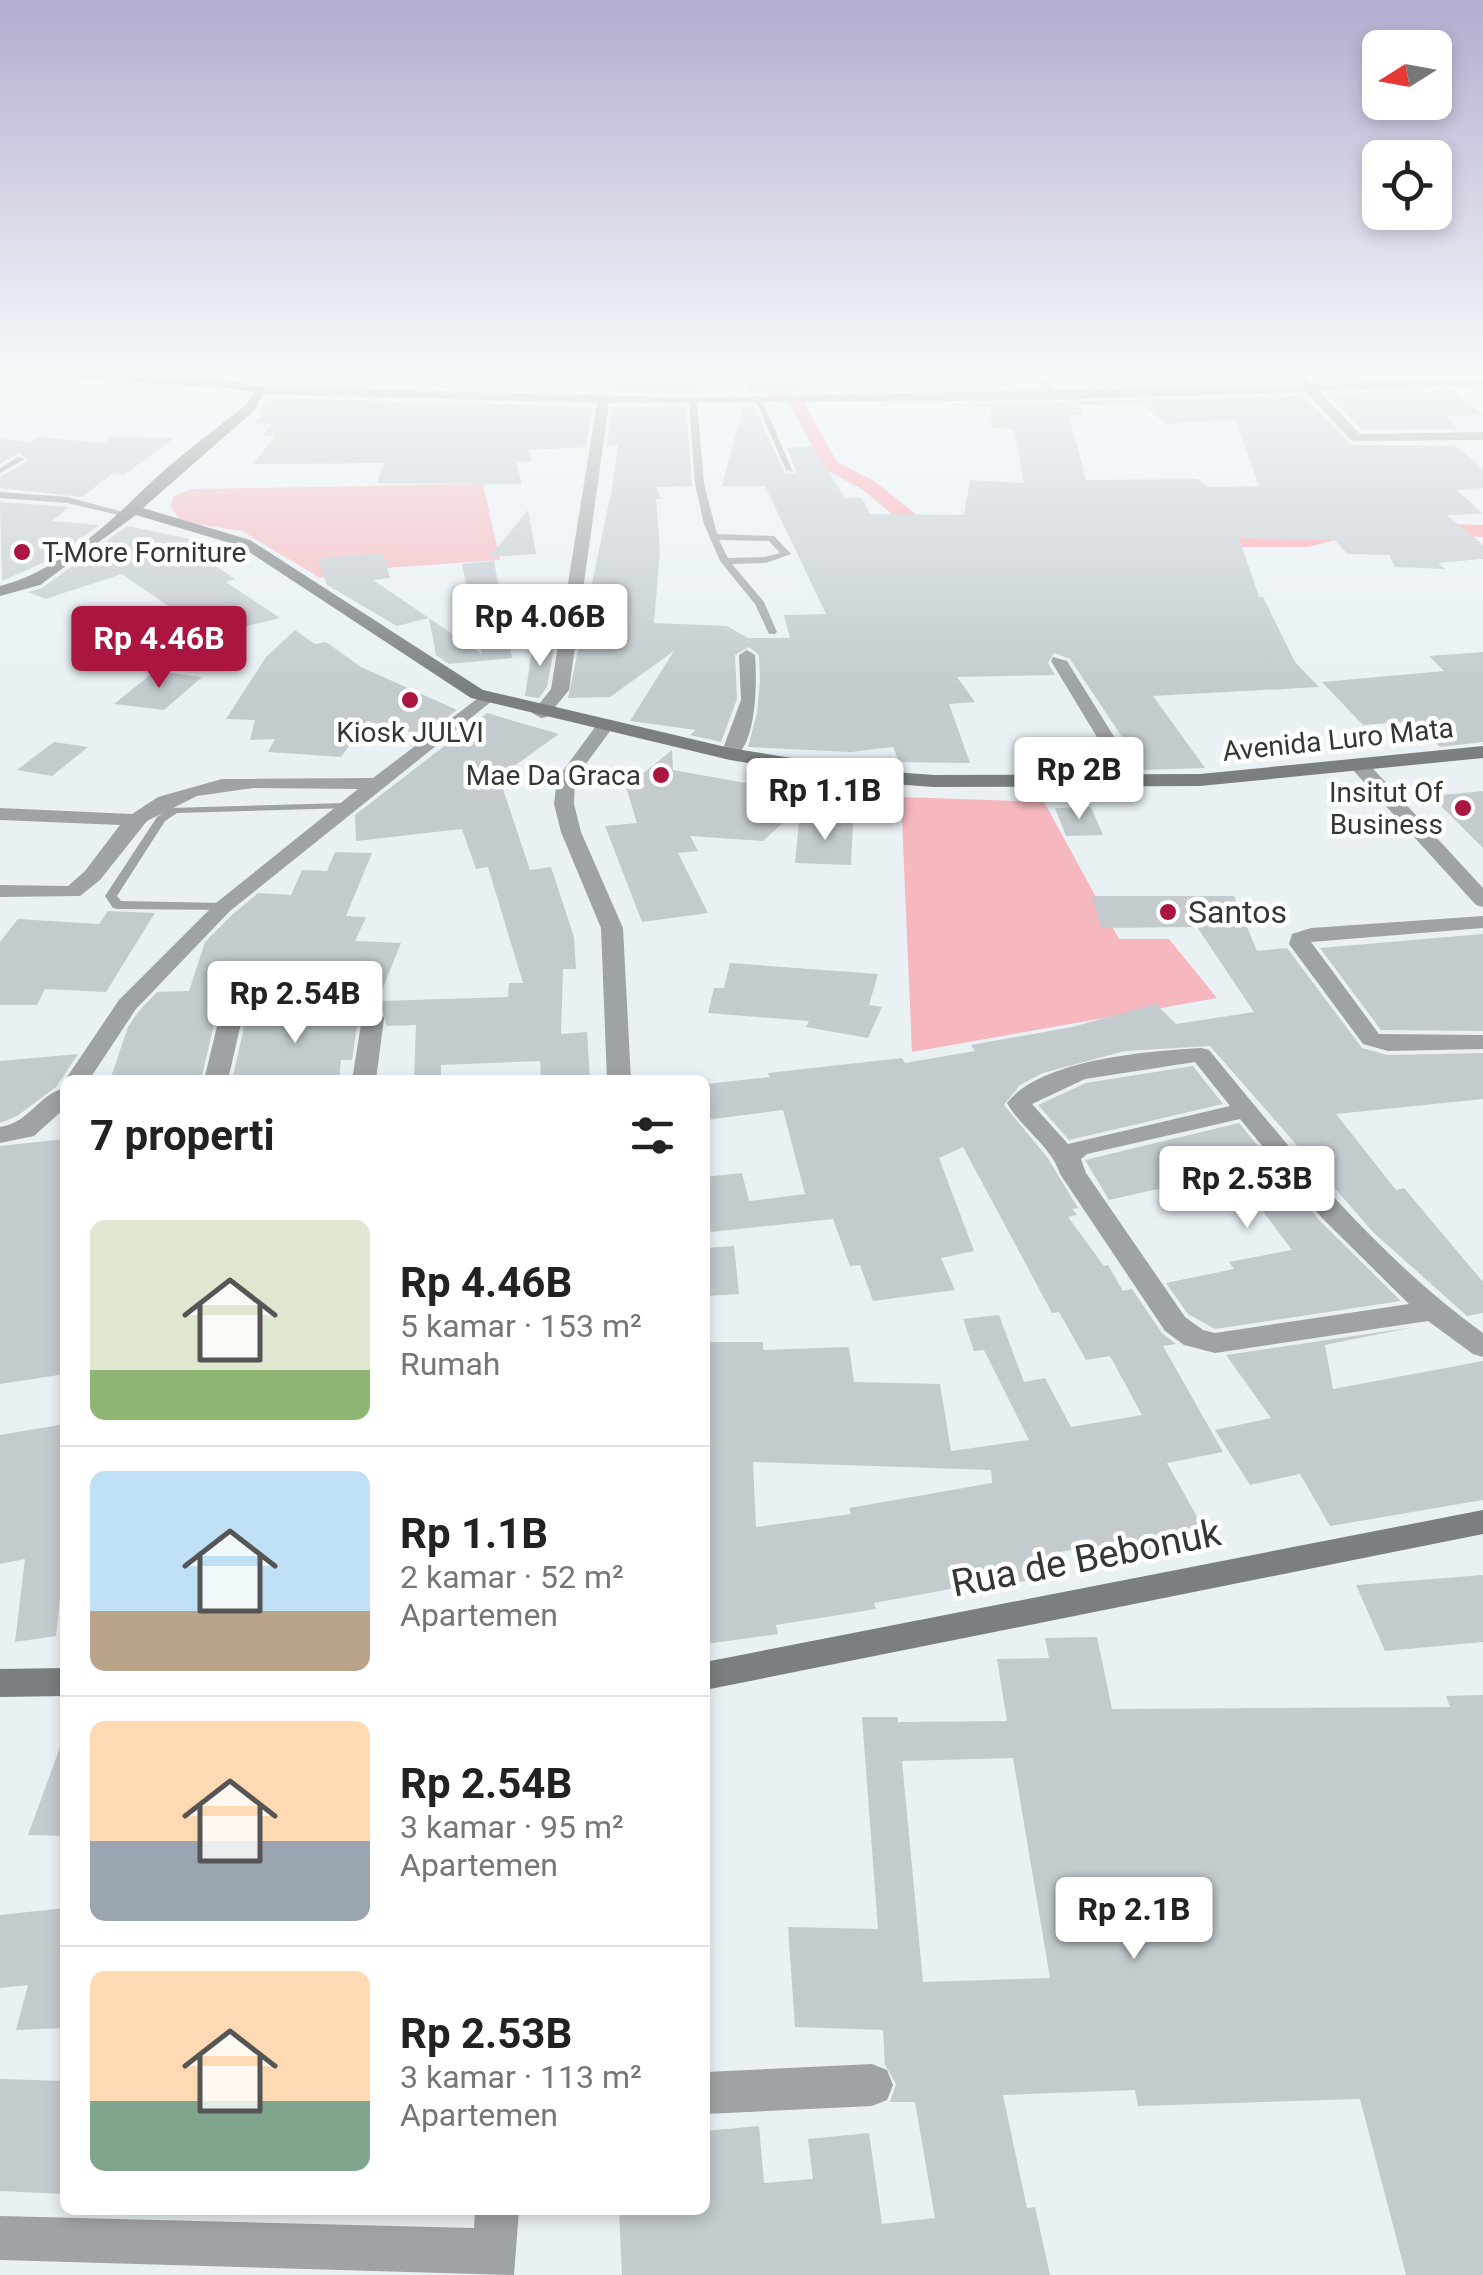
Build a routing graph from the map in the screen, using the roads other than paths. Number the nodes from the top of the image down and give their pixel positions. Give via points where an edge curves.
1 (166, 477) edge
2 (592, 477) edge
3 (697, 477) edge
4 (0, 486) edge
5 (0, 495) edge
6 (44, 497) junction
7 (130, 512) junction
8 (716, 537) junction
9 (725, 560) junction
10 (0, 591) edge
11 (772, 632) dead end
12 (747, 655) dead end
13 (1059, 661) dead end
14 (486, 698) junction
15 (541, 713) junction
16 (604, 727) junction
17 (1483, 752) edge
18 (730, 754) junction
19 (1359, 765) junction
20 (1132, 780) junction
21 (375, 784) junction
22 (345, 806) junction
23 (0, 814) edge
24 (135, 820) junction
25 (0, 891) edge
26 (24, 893) junction
27 (1483, 902) edge
28 (223, 907) junction
29 (0, 916) edge
30 (1483, 922) edge
31 (241, 973) dead end
32 (234, 1004) junction
33 (1483, 1042) edge
34 (81, 1075) edge
35 (217, 1075) edge
36 (365, 1075) edge
37 (619, 1075) edge
38 (60, 1100) edge
39 (1246, 1110) junction
40 (0, 1135) edge
41 (1068, 1158) junction
42 (1429, 1311) junction
43 (1483, 1348) edge
44 (1483, 1522) edge
45 (710, 1675) edge
46 (60, 1682) edge
47 (0, 1683) edge
48 (872, 2085) dead end
49 (710, 2092) edge
50 (0, 2238) edge
51 (494, 2245) edge

1 - 7 main road
2 - 15 street via 560,690
3 - 8 lane
4 - 6 lane
5 - 6 lane
6 - 7 lane
7 - 10 main road via 35,582
7 - 14 main road, Avenida Luro Mata via 244,544
8 - 9 lane
8 - 9 lane via 771,538 786,554
9 - 11 lane via 769,612
12 - 18 street via 750,700
13 - 20 street
14 - 15 main road, Avenida Luro Mata
14 - 21 street
15 - 16 main road, Avenida Luro Mata
16 - 18 main road, Avenida Luro Mata
16 - 37 street via 566,779 564,804 612,928
17 - 19 main road, Avenida Luro Mata
18 - 20 main road, Avenida Luro Mata via 934,781
19 - 20 main road, Avenida Luro Mata
19 - 27 street
21 - 22 street
21 - 24 street via 190,790
22 - 28 street
22 - 28 lane via 174,810 161,818 111,896 117,905
23 - 24 street
24 - 26 street via 73,892
25 - 26 street
26 - 29 street
28 - 34 street via 127,1004
30 - 33 street via 1311,934 1300,944 1371,1039
31 - 32 street
32 - 35 street
32 - 36 street via 329,1000 367,1007 373,1018
38 - 40 street via 26,1131
39 - 41 street via 1078,1148
39 - 41 street via 1200,1056 1057,1080 1019,1102
39 - 42 street via 1326,1206
41 - 42 street via 1175,1324 1194,1338 1215,1343
42 - 43 street
44 - 45 main road, Rua de Bebonuk
46 - 47 main road
48 - 49 street
50 - 51 street

